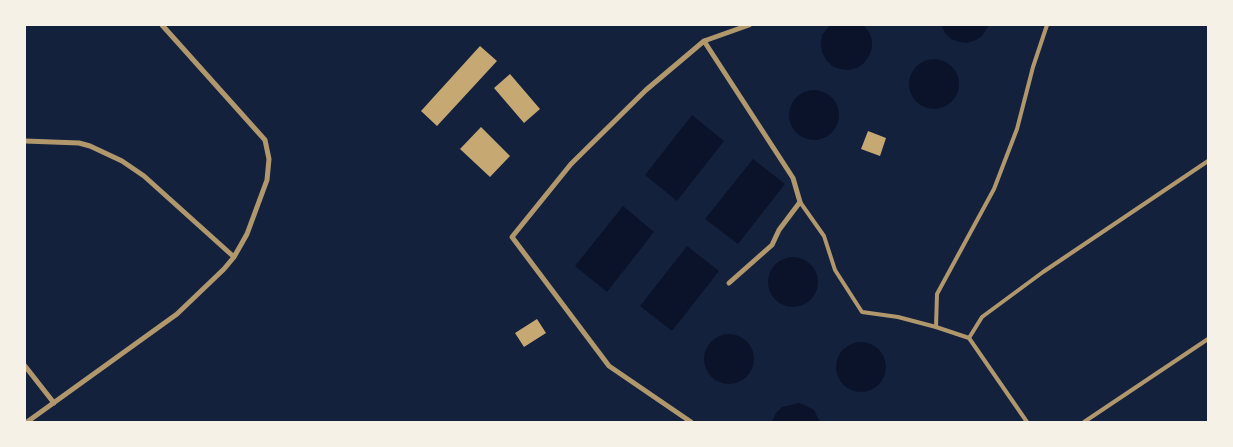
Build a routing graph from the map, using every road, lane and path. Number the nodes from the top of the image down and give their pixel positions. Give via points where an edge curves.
1 (162, 25) edge
2 (749, 25) edge
3 (1047, 25) edge
4 (704, 41) junction
5 (25, 141) edge
6 (1208, 162) edge
7 (800, 202) junction
8 (234, 257) junction
9 (729, 283) dead end
10 (936, 326) junction
11 (969, 338) junction
12 (1208, 339) edge
13 (25, 366) edge
14 (54, 403) junction
15 (27, 422) edge
16 (691, 422) edge
17 (1027, 422) edge
18 (1084, 422) edge

1 - 8 street via 265,140 269,159 267,180 247,234
2 - 4 street
3 - 10 lane via 1017,129 994,189 937,294
4 - 7 street via 793,178
4 - 16 street via 646,90 571,164 512,237 609,366
5 - 8 street via 79,143 122,161 144,176
6 - 11 lane via 982,317
7 - 9 street via 772,245
7 - 10 lane via 824,236 835,270 862,312
8 - 14 street via 177,314
10 - 11 lane
11 - 17 lane
12 - 18 lane
13 - 14 street
14 - 15 street

